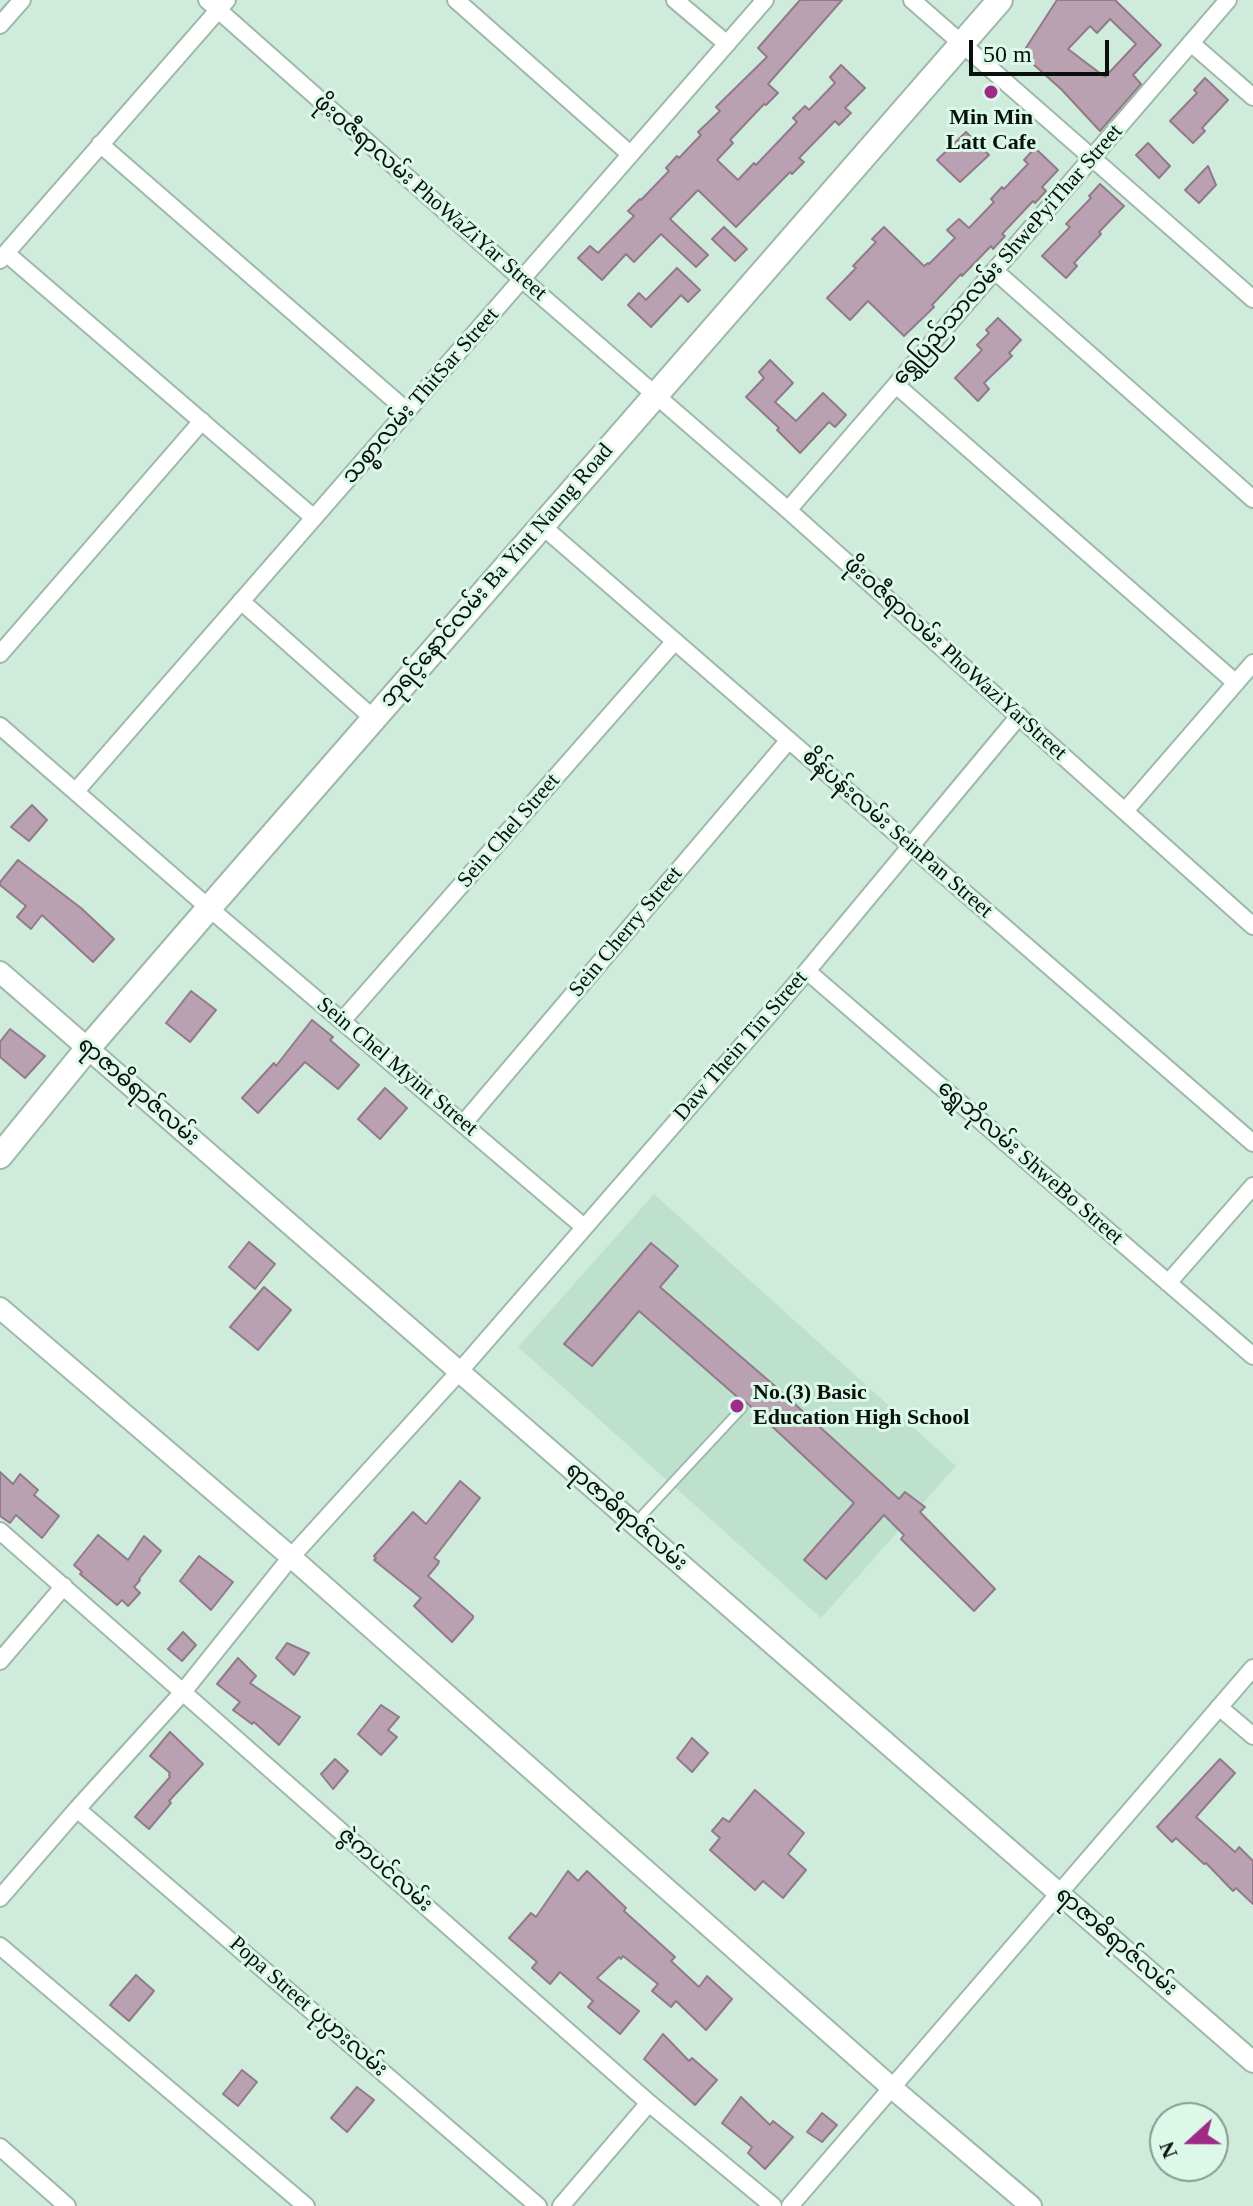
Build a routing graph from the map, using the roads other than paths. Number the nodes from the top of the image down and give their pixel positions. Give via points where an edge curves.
1 (22, 0) edge
2 (456, 0) edge
3 (675, 0) edge
4 (765, 0) edge
5 (912, 0) edge
6 (1000, 0) edge
7 (1228, 0) edge
8 (217, 3) edge
9 (0, 25) edge
10 (962, 43) junction
11 (1191, 43) junction
12 (727, 44) junction
13 (1253, 97) edge
14 (100, 144) junction
15 (630, 154) junction
16 (1092, 158) junction
17 (3, 256) edge
18 (995, 271) junction
19 (523, 280) junction
20 (1253, 299) edge
21 (896, 385) junction
22 (655, 394) junction
23 (407, 411) junction
24 (202, 421) junction
25 (1253, 499) edge
26 (788, 510) junction
27 (314, 518) junction
28 (541, 525) junction
29 (241, 601) junction
30 (675, 641) junction
31 (0, 654) edge
32 (1253, 663) edge
33 (1236, 683) junction
34 (1019, 716) junction
35 (373, 718) junction
36 (0, 726) edge
37 (789, 740) junction
38 (76, 791) junction
39 (1125, 811) junction
40 (910, 845) junction
41 (209, 908) junction
42 (1253, 926) edge
43 (807, 971) junction
44 (0, 972) edge
45 (342, 1021) junction
46 (88, 1048) junction
47 (463, 1124) junction
48 (1253, 1143) edge
49 (0, 1156) edge
50 (1253, 1186) edge
51 (584, 1227) junction
52 (1168, 1283) junction
53 (0, 1308) edge
54 (1253, 1356) edge
55 (459, 1372) junction
56 (742, 1408) dead end
57 (634, 1524) junction
58 (0, 1531) edge
59 (291, 1557) junction
60 (64, 1586) junction
61 (0, 1661) edge
62 (1253, 1668) edge
63 (183, 1692) junction
64 (1219, 1707) junction
65 (1253, 1736) edge
66 (77, 1809) junction
67 (1058, 1892) junction
68 (0, 1898) edge
69 (0, 1946) edge
70 (1253, 2062) edge
71 (891, 2087) junction
72 (649, 2103) junction
73 (0, 2147) edge
74 (67, 2206) edge
75 (306, 2206) edge
76 (538, 2206) edge
77 (561, 2206) edge
78 (773, 2206) edge
79 (790, 2206) edge
80 (1031, 2206) edge

1 - 9 street
2 - 15 street
3 - 12 street
4 - 12 street, သစ္စာလမ်း ThitSar Street
5 - 10 street
6 - 10 main road, ဘုရင့်နောင်လမ်း Ba Yint Naung Road
7 - 11 street, ရွှေပြည်သာလမ်း ShwePyiThar Street
8 - 14 street
8 - 19 street, ဖိုးဝဇီရာလမ်း PhoWaZiYar Street
10 - 16 street
10 - 22 main road, ဘုရင့်နောင်လမ်း Ba Yint Naung Road
11 - 13 street
11 - 16 street, ရွှေပြည်သာလမ်း ShwePyiThar Street
12 - 15 street, သစ္စာလမ်း ThitSar Street
14 - 17 street
14 - 23 street
15 - 19 street, သစ္စာလမ်း ThitSar Street
16 - 18 street, ရွှေပြည်သာလမ်း ShwePyiThar Street
16 - 20 street
17 - 24 street
18 - 21 street, ရွှေပြည်သာလမ်း ShwePyiThar Street
18 - 25 street
19 - 22 street, ဖိုးဝဇီရာလမ်း PhoWaZiYar Street
19 - 23 street, သစ္စာလမ်း ThitSar Street
21 - 26 street, ရွှေပြည်သာလမ်း ShwePyiThar Street
21 - 33 street
22 - 26 street, ဖိုးဝဇီရာလမ်း PhoWaziYarStreet
22 - 28 main road, ဘုရင့်နောင်လမ်း Ba Yint Naung Road
23 - 27 street, သစ္စာလမ်း ThitSar Street
24 - 27 street
24 - 31 street
26 - 34 street, ဖိုးဝဇီရာလမ်း PhoWaziYarStreet
27 - 29 street, သစ္စာလမ်း ThitSar Street
28 - 30 street, စိန်ပန်းလမ်း SeinPan Street
28 - 35 main road, ဘုရင့်နောင်လမ်း Ba Yint Naung Road
29 - 35 street
29 - 38 street, သစ္စာလမ်း ThitSar Street
30 - 37 street, စိန်ပန်းလမ်း SeinPan Street
30 - 45 street, Sein Chel Street
32 - 33 street
33 - 39 street
34 - 39 street, ဖိုးဝဇီရာလမ်း PhoWaziYarStreet
34 - 40 street, Daw Thein Tin Street
35 - 41 main road, ဘုရင့်နောင်လမ်း Ba Yint Naung Road
36 - 38 street, Sein Chel Myint Street
37 - 40 street, စိန်ပန်းလမ်း SeinPan Street
37 - 47 street, Sein Cherry Street
38 - 41 street, Sein Chel Myint Street
39 - 42 street, ဖိုးဝဇီရာလမ်း PhoWaziYarStreet
40 - 43 street, Daw Thein Tin Street
40 - 48 street, စိန်ပန်းလမ်း SeinPan Street
41 - 45 street, Sein Chel Myint Street
41 - 46 main road, ဘုရင့်နောင်လမ်း Ba Yint Naung Road
43 - 51 street, Daw Thein Tin Street
43 - 52 street, ရွှေဘိုလမ်း ShweBo Street
44 - 46 street, ရာဇာဓိရာဇ်လမ်း
45 - 47 street, Sein Chel Myint Street
46 - 49 main road, ဘုရင့်နောင်လမ်း Ba Yint Naung Road
46 - 55 street, ရာဇာဓိရာဇ်လမ်း
47 - 51 street, Sein Chel Myint Street
50 - 52 street
51 - 55 street, Daw Thein Tin Street
52 - 54 street, ရွှေဘိုလမ်း ShweBo Street
53 - 59 street
55 - 57 street, ရာဇာဓိရာဇ်လမ်း
55 - 59 street, Daw Thein Tin Street
56 - 57 lane
57 - 67 street, ရာဇာဓိရာဇ်လမ်း
58 - 60 street, ဇွဲကပင်လမ်း
59 - 63 street, Daw Thein Tin Street
59 - 71 street
60 - 61 street
60 - 63 street, ဇွဲကပင်လမ်း
62 - 64 street
63 - 66 street, Daw Thein Tin Street
63 - 72 street, ဇွဲကပင်လမ်း
64 - 65 street
64 - 67 street
66 - 68 street, Daw Thein Tin Street
66 - 76 street, Popa Street ပုပ္ပားလမ်း
67 - 70 street, ရာဇာဓိရာဇ်လမ်း
67 - 71 street
69 - 75 street
71 - 79 street
71 - 80 street
72 - 77 street
72 - 78 street, ဇွဲကပင်လမ်း
73 - 74 street

